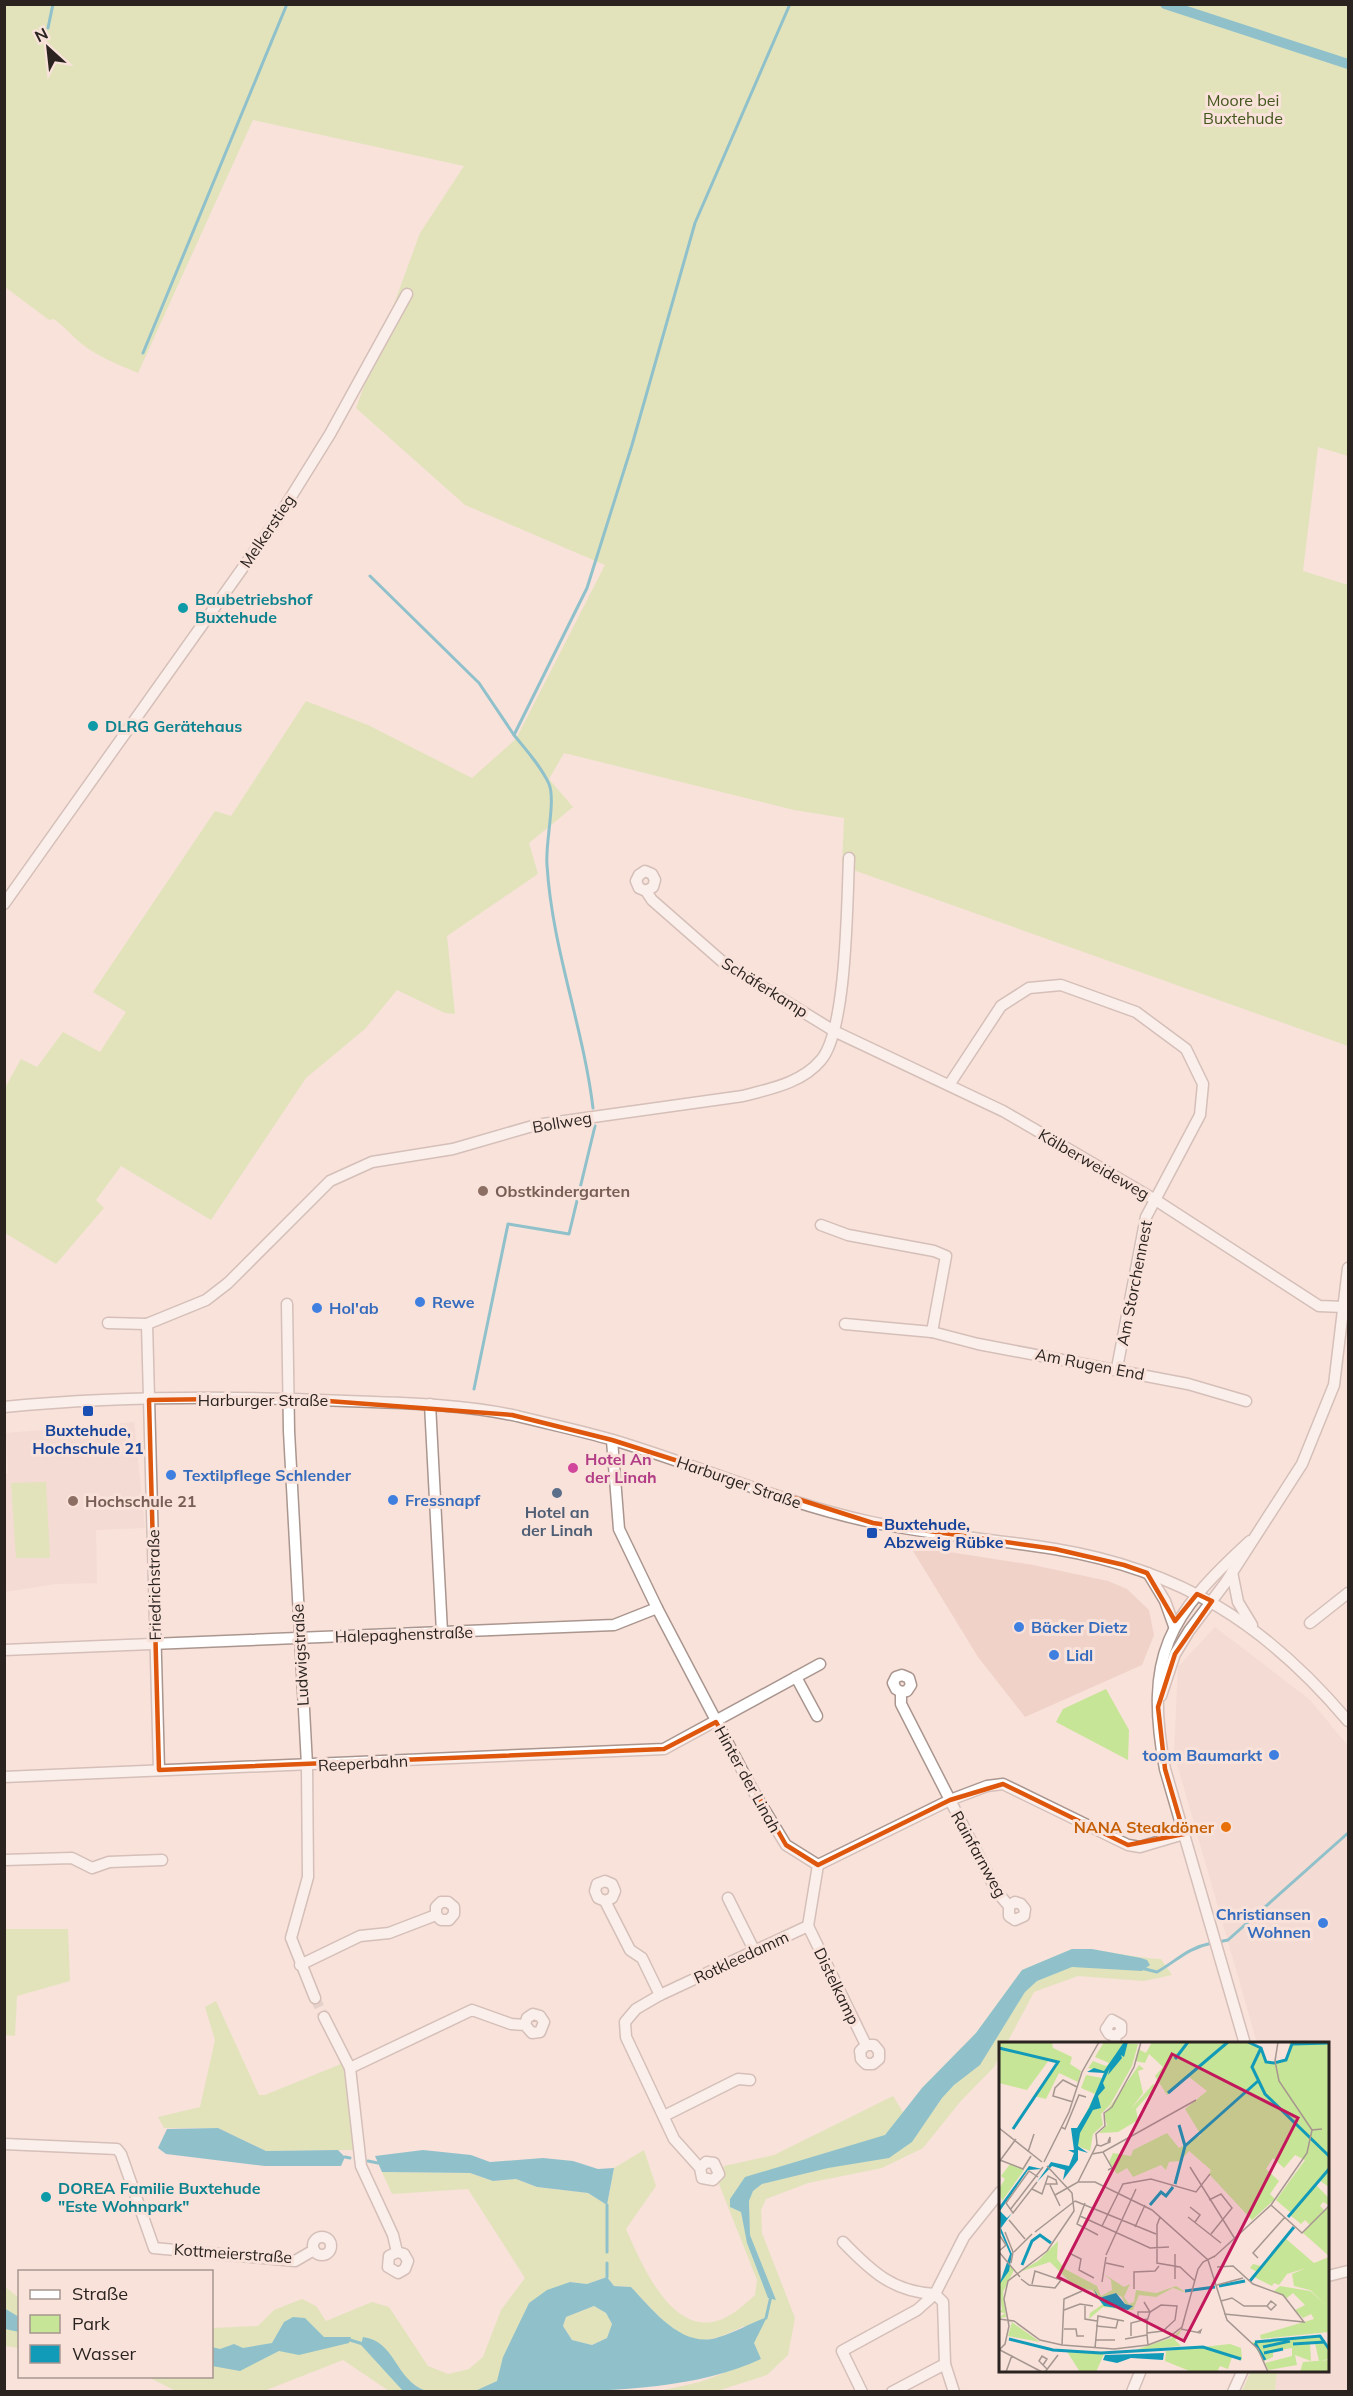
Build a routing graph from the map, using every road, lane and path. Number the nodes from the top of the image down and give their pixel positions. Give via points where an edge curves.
1 (406, 294) dead end
2 (849, 858) dead end
3 (646, 891) dead end
4 (4, 904) edge
5 (834, 1031) junction
6 (950, 1086) junction
7 (1154, 1199) junction
8 (821, 1225) dead end
9 (1348, 1268) edge
10 (286, 1304) dead end
11 (1344, 1308) junction
12 (108, 1323) dead end
13 (845, 1323) dead end
14 (147, 1324) junction
15 (932, 1332) junction
16 (1117, 1368) junction
17 (288, 1398) junction
18 (149, 1400) junction
19 (1246, 1401) dead end
20 (430, 1404) junction
21 (4, 1407) edge
22 (612, 1440) junction
23 (1250, 1541) junction
24 (1232, 1572) junction
25 (1147, 1573) junction
26 (1348, 1593) edge
27 (1197, 1594) junction
28 (1212, 1601) junction
29 (657, 1608) junction
30 (1310, 1623) dead end
31 (1174, 1626) junction
32 (1256, 1630) junction
33 (442, 1632) junction
34 (299, 1638) junction
35 (155, 1644) junction
36 (4, 1650) edge
37 (820, 1664) dead end
38 (796, 1677) junction
39 (901, 1692) dead end
40 (1158, 1707) junction
41 (817, 1716) dead end
42 (1348, 1721) edge
43 (716, 1722) junction
44 (307, 1765) junction
45 (159, 1770) junction
46 (4, 1777) edge
47 (950, 1800) junction
48 (1184, 1834) junction
49 (4, 1860) edge
50 (162, 1860) dead end
51 (818, 1865) junction
52 (728, 1898) dead end
53 (605, 1901) dead end
54 (1009, 1906) dead end
55 (436, 1915) dead end
56 (807, 1926) junction
57 (754, 1950) junction
58 (300, 1965) junction
59 (660, 1995) junction
60 (315, 1998) tunnel mouth
61 (324, 2017) tunnel mouth
62 (525, 2025) dead end
63 (1245, 2042) edge
64 (866, 2045) dead end
65 (350, 2068) junction
66 (750, 2080) dead end
67 (664, 2116) junction
68 (4, 2144) edge
69 (700, 2168) dead end
70 (999, 2193) edge
71 (843, 2242) dead end
72 (314, 2250) dead end
73 (397, 2252) dead end
74 (1348, 2271) edge
75 (1330, 2274) edge
76 (935, 2294) junction
77 (945, 2364) junction
78 (1140, 2372) edge
79 (1242, 2372) edge
80 (862, 2391) edge
81 (892, 2391) edge
82 (954, 2391) edge
83 (1132, 2391) edge
84 (1233, 2391) edge

1 - 4 street, Melkerstieg via 330,434 276,521
2 - 5 street, Bollweg via 842,976
3 - 5 street, Schäferkamp via 725,964
5 - 6 street, Kälberweideweg
5 - 14 street, Bollweg via 822,1059 805,1075 775,1088 536,1125 453,1149 372,1162 330,1181 206,1300
6 - 7 street, Kälberweideweg via 1003,1111
6 - 7 street, Am Storchennest via 1001,1006 1029,988 1061,986 1136,1012 1186,1049 1203,1084 1200,1115 1168,1180
7 - 11 street, Kälberweideweg via 1319,1306
7 - 16 street, Am Storchennest via 1146,1217
8 - 15 street via 848,1235 946,1256
9 - 11 street
10 - 17 street, Ludwigstraße
11 - 23 street via 1334,1385 1321,1419 1302,1464
12 - 14 street, Bollweg
13 - 15 street, Am Rugen End
14 - 18 street
15 - 16 street, Am Rugen End
16 - 19 street, Am Rugen End
17 - 18 street, Harburger Straße
17 - 20 street, Harburger Straße
17 - 34 street, Ludwigstraße
18 - 21 street, Harburger Straße
18 - 35 street, Friedrichstraße
20 - 22 street, Harburger Straße via 512,1415
20 - 33 street
22 - 25 street, Harburger Straße via 812,1507 873,1523 1054,1549
22 - 29 street, Hinter der Linah via 619,1529
23 - 24 street
23 - 27 street
24 - 28 street
24 - 32 street via 1238,1602
25 - 27 street, Harburger Straße
25 - 31 street via 1166,1601
26 - 30 street
27 - 28 street, Harburger Straße
27 - 31 street
28 - 32 street, Harburger Straße
28 - 40 street via 1175,1654
29 - 33 street, Halepaghenstraße via 614,1625
29 - 43 street, Hinter der Linah
31 - 40 street via 1159,1668
32 - 42 street, Harburger Straße via 1304,1672
33 - 34 street, Halepaghenstraße
34 - 35 street, Halepaghenstraße
34 - 44 street, Ludwigstraße
35 - 36 street, Halepaghenstraße
35 - 45 street, Friedrichstraße
37 - 38 street, Reeperbahn
38 - 41 street
38 - 43 street, Reeperbahn
39 - 47 street, Rainfarnweg via 901,1704
40 - 48 street via 1164,1769
43 - 44 street, Reeperbahn via 664,1749
43 - 51 street, Hinter der Linah via 786,1845
44 - 45 street, Reeperbahn
44 - 58 street, Ludwigstraße via 308,1876 291,1938
45 - 46 street, Reeperbahn
47 - 48 street via 1003,1784 1128,1845 1140,1846
47 - 51 street
47 - 54 street, Rainfarnweg
48 - 63 street
49 - 50 street via 72,1858 92,1868 109,1862
51 - 56 street, Rotkleedamm
52 - 57 street
53 - 59 street via 630,1950 642,1959
55 - 58 street via 389,1933 360,1936
56 - 57 street, Rotkleedamm
56 - 64 street, Distelkamp
57 - 59 street, Rotkleedamm
58 - 60 street, Ludwigstraße
59 - 67 street, Rotkleedamm via 636,2009 625,2022 626,2037
61 - 65 street
62 - 65 street via 472,2010
65 - 73 street via 360,2166 393,2235
66 - 67 street via 738,2079
67 - 69 street via 674,2139
68 - 72 street, Kottmeierstraße via 117,2149 154,2248 295,2261
70 - 76 street via 964,2237
71 - 76 street via 887,2283
74 - 75 street
76 - 77 street via 943,2302
76 - 80 street via 917,2310 842,2351
77 - 81 street
77 - 82 street
78 - 83 street
79 - 84 street

